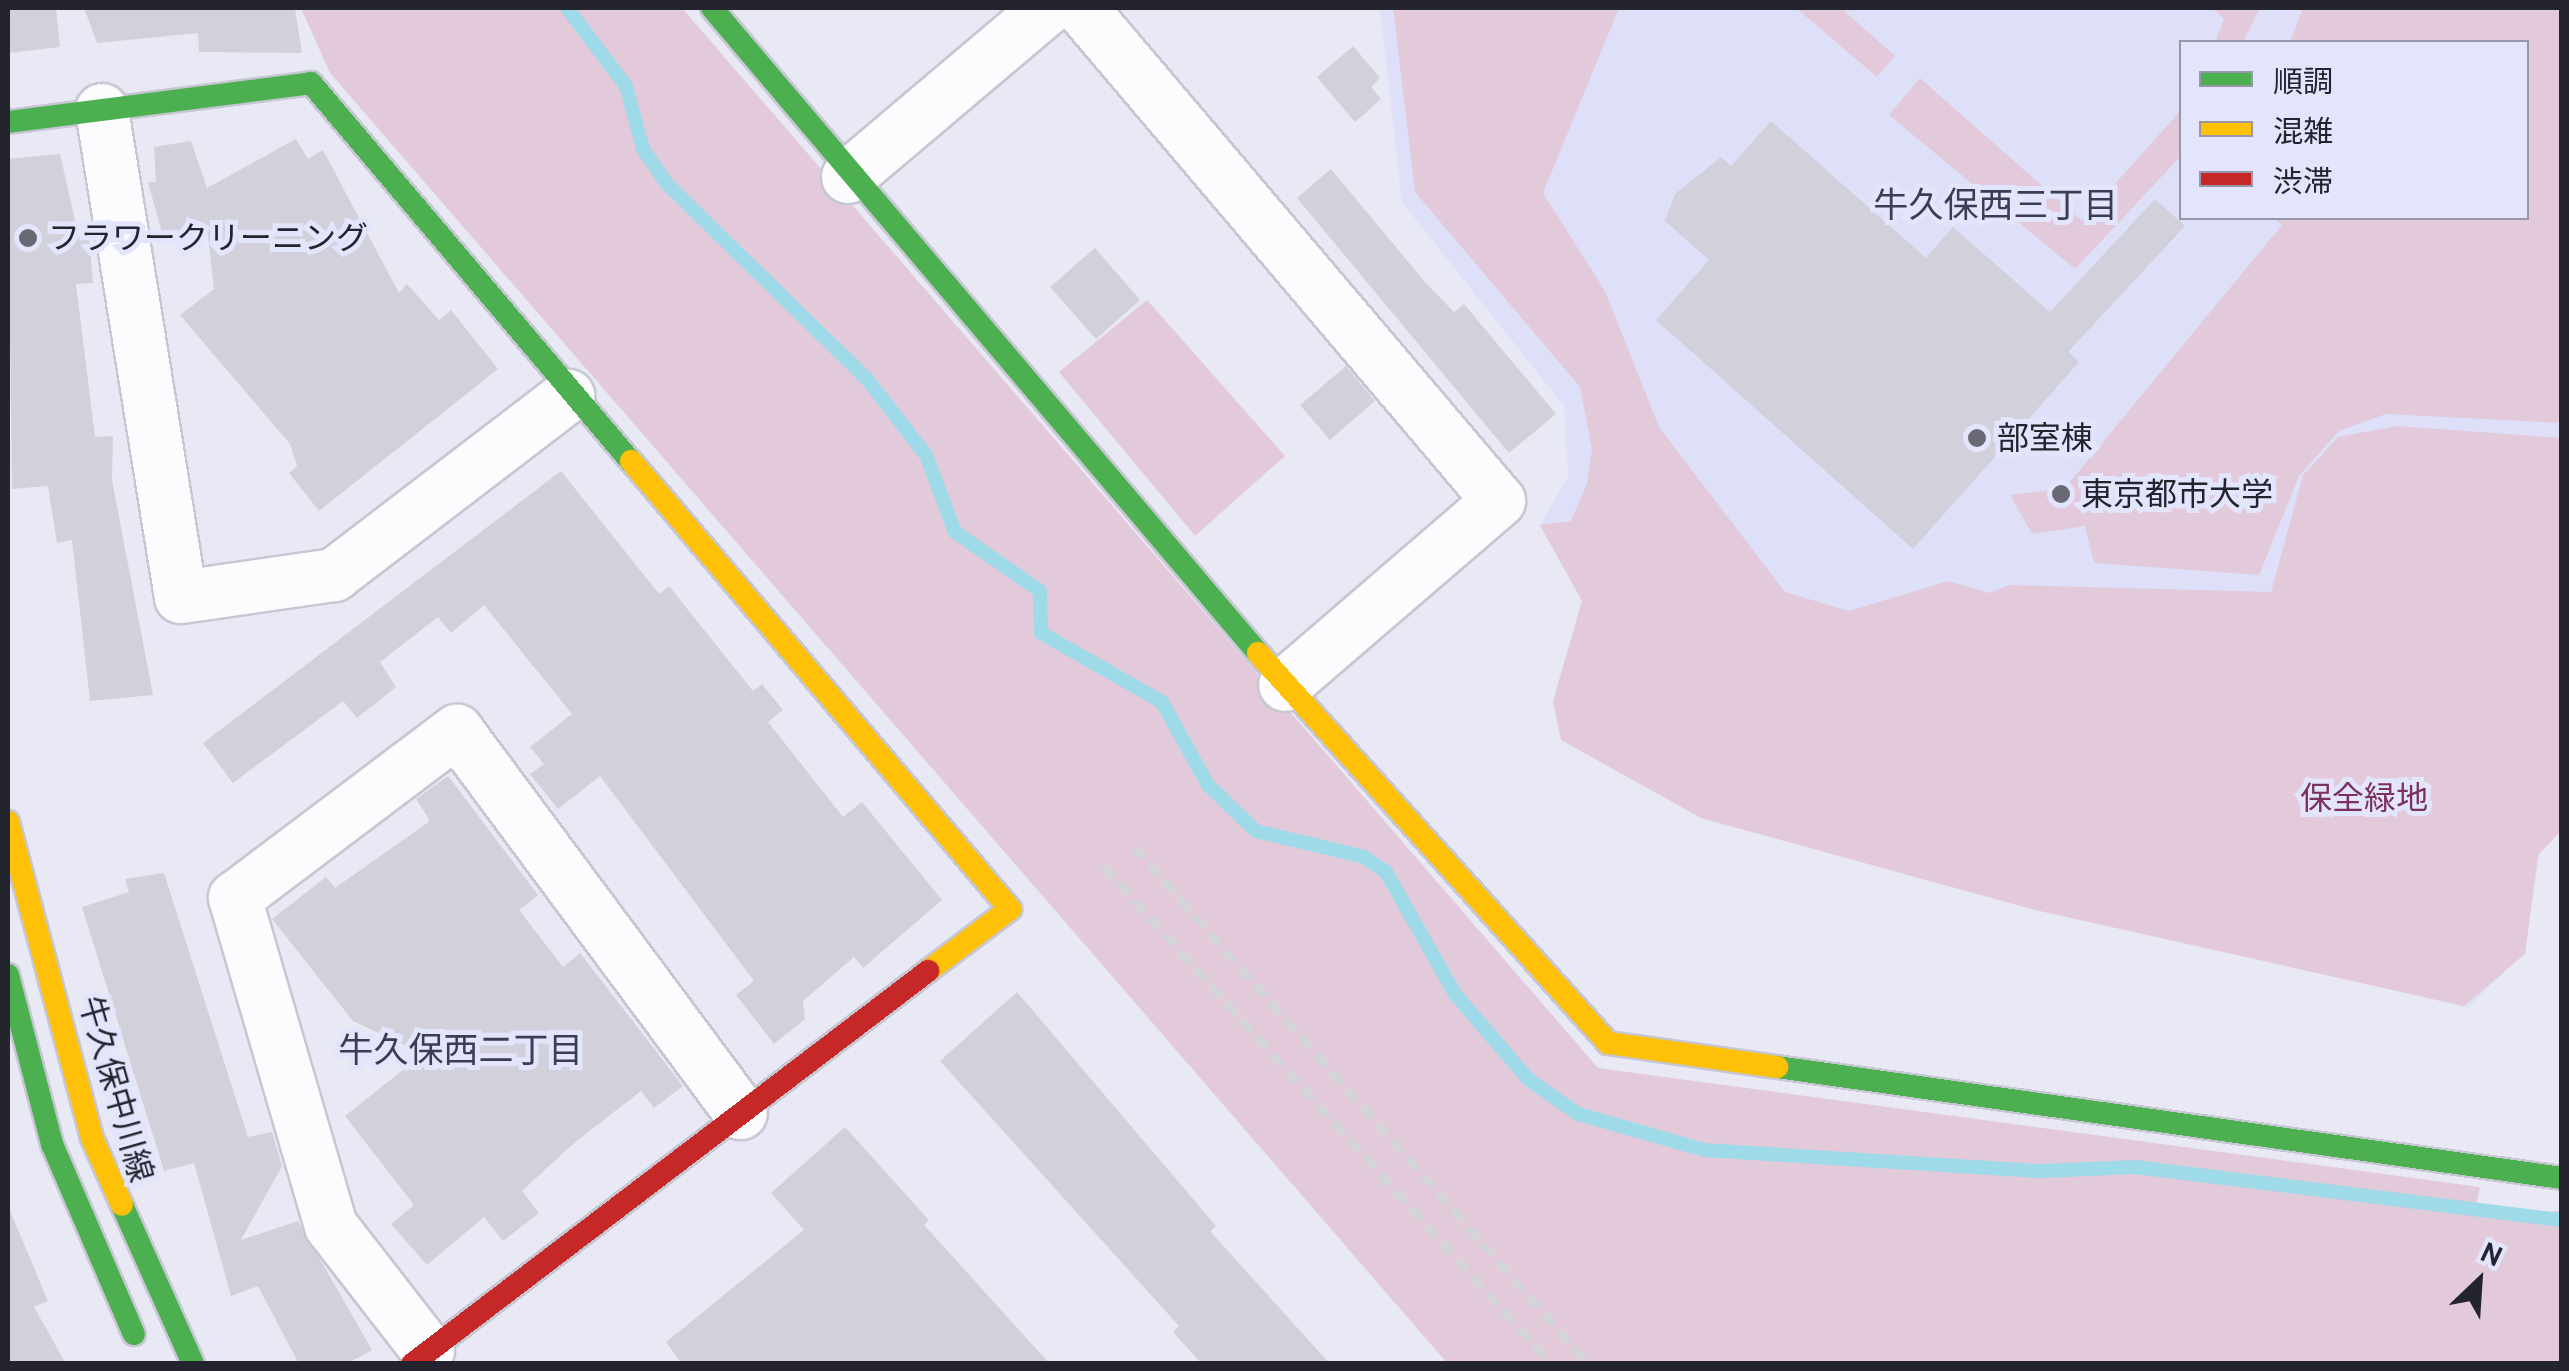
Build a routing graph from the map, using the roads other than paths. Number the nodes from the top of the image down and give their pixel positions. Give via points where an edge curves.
1 (712, 8) edge
2 (1048, 8) edge
3 (1081, 8) edge
4 (102, 110) junction
5 (8, 122) edge
6 (848, 177) junction
7 (568, 396) junction
8 (1284, 685) junction
9 (8, 822) edge
10 (8, 975) edge
11 (741, 1113) junction
12 (2562, 1178) edge
13 (420, 1357) edge
14 (150, 1364) edge
15 (193, 1364) edge

1 - 6 street
2 - 6 street
3 - 8 street via 1499,501
4 - 5 street
4 - 7 street via 311,83
4 - 7 street via 181,597 334,575
6 - 8 street via 1075,430
7 - 11 street via 1010,909
8 - 12 street via 1580,1019 1624,1050
9 - 15 street, 牛久保中川線 via 92,1138
10 - 14 street via 79,1222
11 - 13 street
11 - 13 street via 457,732 235,898 331,1226

